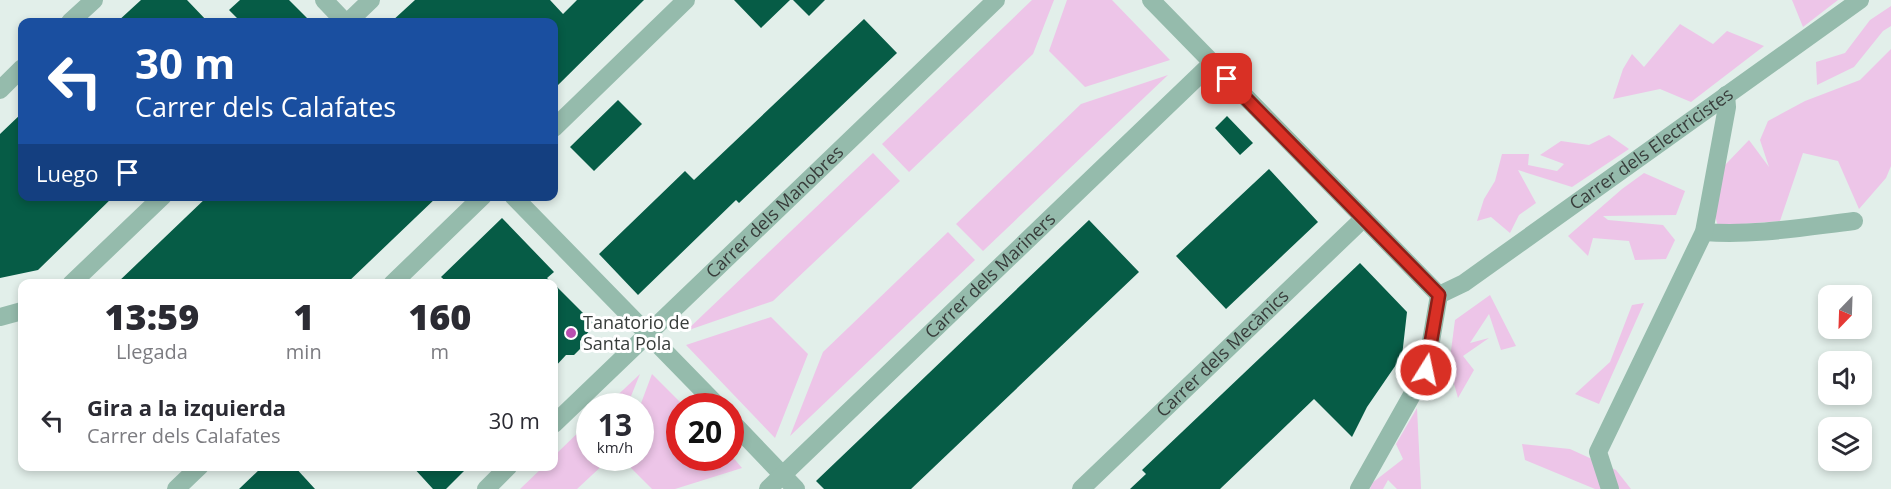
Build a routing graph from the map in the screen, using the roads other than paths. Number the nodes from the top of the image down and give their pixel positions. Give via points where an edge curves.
1 (94, 0) edge
2 (324, 0) edge
3 (371, 0) edge
4 (686, 0) edge
5 (996, 0) edge
6 (1151, 0) edge
7 (1860, 0) edge
8 (74, 18) edge
9 (343, 18) edge
10 (351, 18) edge
11 (1212, 63) junction
12 (18, 72) edge
13 (0, 90) edge
14 (1726, 95) junction
15 (558, 124) edge
16 (158, 201) edge
17 (478, 201) edge
18 (518, 201) edge
19 (1364, 218) junction
20 (1854, 220) dead end
21 (1704, 232) junction
22 (76, 279) edge
23 (397, 279) edge
24 (1439, 295) junction
25 (18, 312) edge
26 (0, 317) edge
27 (648, 333) junction
28 (706, 393) edge
29 (558, 420) edge
30 (744, 435) edge
31 (195, 471) edge
32 (504, 471) edge
33 (782, 475) junction
34 (176, 489) edge
35 (486, 489) edge
36 (768, 489) edge
37 (796, 489) edge
38 (1081, 489) edge
39 (1359, 489) edge
40 (1610, 489) edge

1 - 8 street
2 - 9 street
3 - 10 street
4 - 15 street
5 - 27 street, Carrer dels Manobres
6 - 11 street
7 - 14 street, Carrer dels Electricistes
11 - 19 street
11 - 33 street, Carrer dels Mariners
12 - 13 street
14 - 21 street
14 - 24 street, Carrer dels Electricistes via 1464,283
16 - 22 street
17 - 23 street
18 - 27 street
19 - 24 street
19 - 38 street, Carrer dels Mecànics
20 - 21 street via 1794,229
21 - 40 street via 1598,452
24 - 39 street via 1426,370
25 - 26 street
27 - 28 street
27 - 29 street, Carrer dels Manobres
30 - 33 street
31 - 34 street
32 - 35 street
33 - 36 street, Carrer dels Mariners
33 - 37 street

